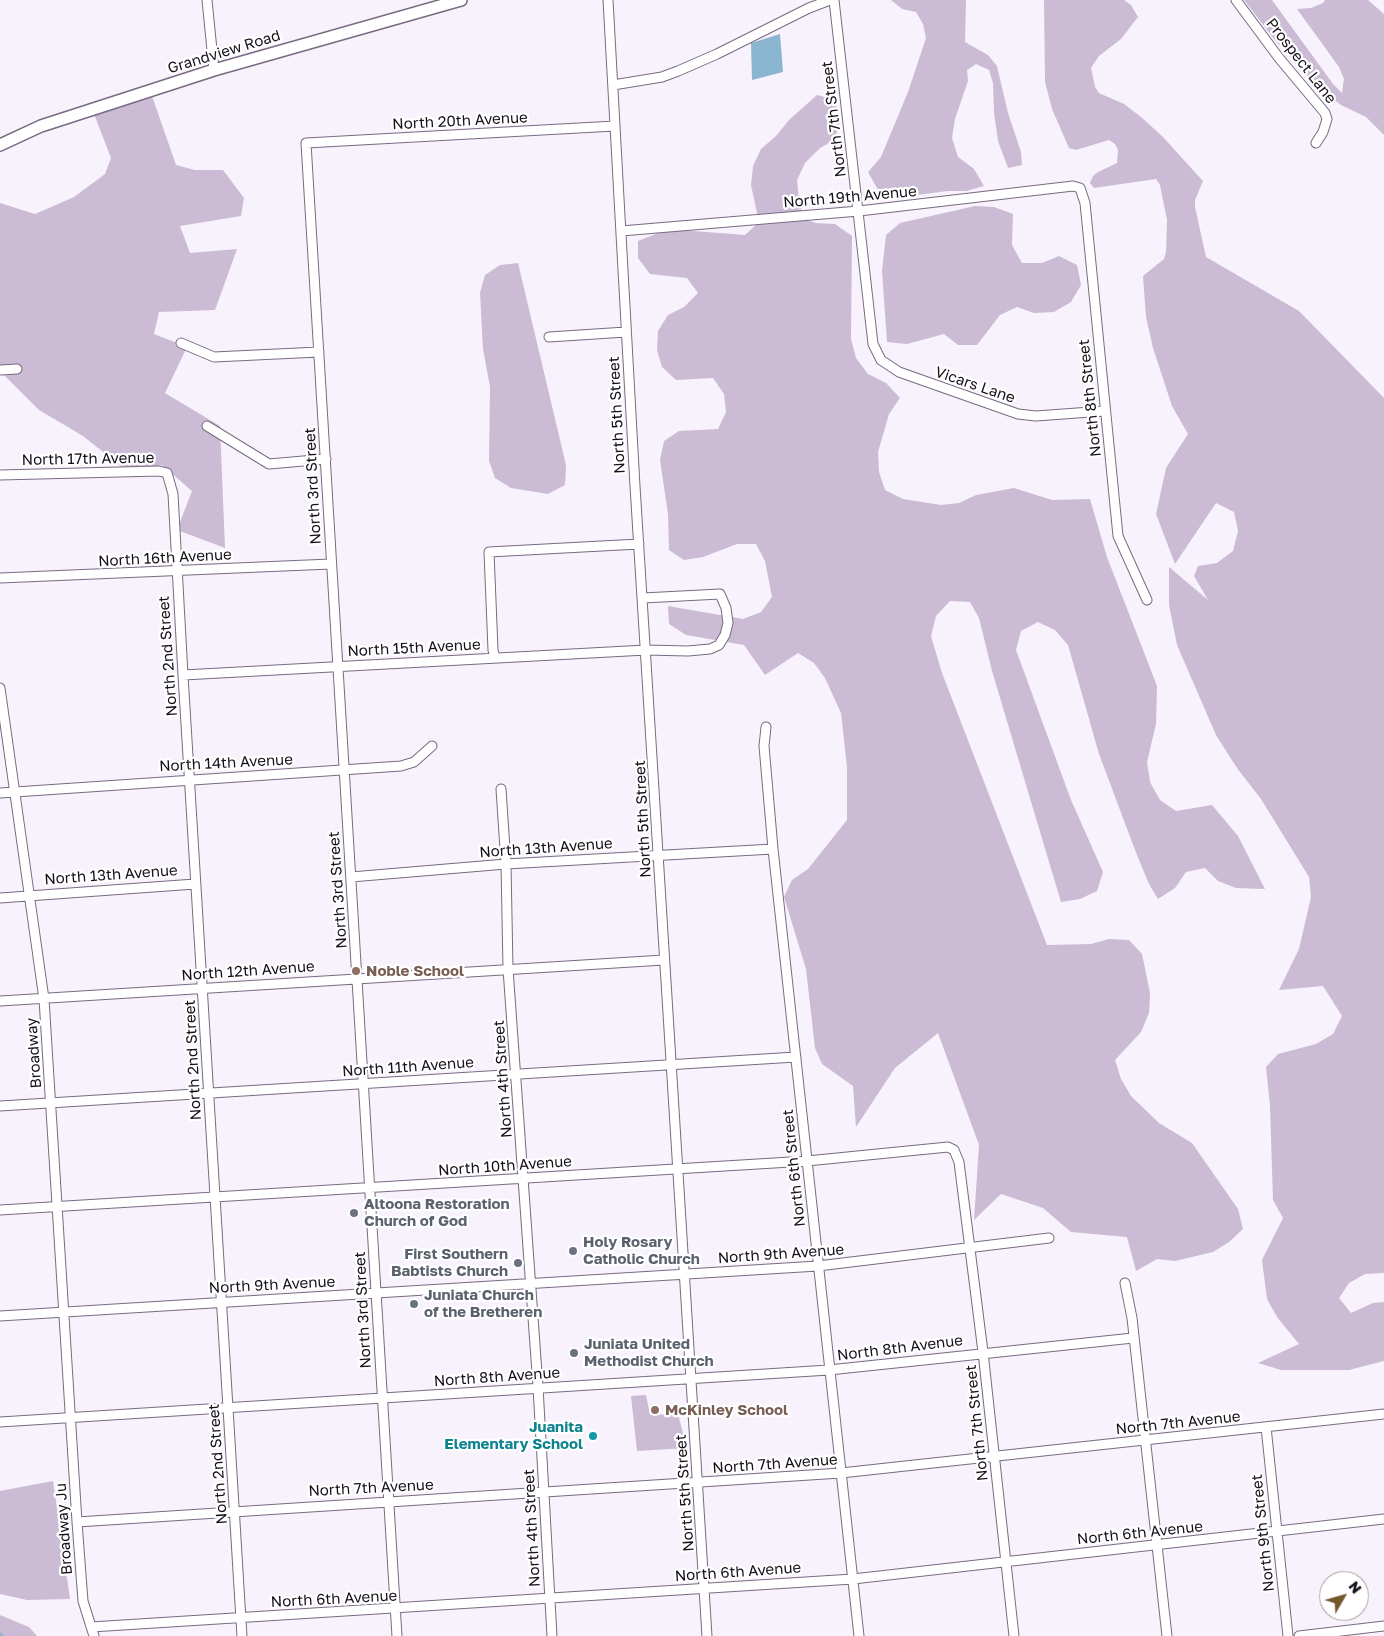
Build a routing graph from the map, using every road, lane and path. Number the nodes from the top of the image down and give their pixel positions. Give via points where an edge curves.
1 (206, 0) edge
2 (461, 0) edge
3 (608, 0) edge
4 (830, 0) edge
5 (834, 0) edge
6 (1236, 0) edge
7 (214, 70) junction
8 (613, 85) junction
9 (615, 126) junction
10 (1316, 142) dead end
11 (306, 143) joint
12 (0, 145) edge
13 (1080, 188) joint
14 (859, 211) junction
15 (621, 231) junction
16 (626, 332) junction
17 (549, 337) dead end
18 (181, 343) dead end
19 (319, 352) junction
20 (876, 353) joint
21 (17, 369) dead end
22 (0, 370) edge
23 (1104, 411) junction
24 (207, 426) dead end
25 (326, 460) junction
26 (0, 476) edge
27 (171, 482) joint
28 (639, 544) junction
29 (331, 564) junction
30 (177, 570) junction
31 (0, 578) edge
32 (643, 598) junction
33 (1147, 600) dead end
34 (646, 650) junction
35 (495, 658) junction
36 (337, 666) junction
37 (183, 675) junction
38 (0, 688) edge
39 (766, 727) dead end
40 (432, 746) dead end
41 (343, 770) junction
42 (190, 778) junction
43 (501, 789) dead end
44 (16, 791) junction
45 (0, 793) edge
46 (773, 849) junction
47 (659, 855) junction
48 (506, 864) junction
49 (351, 877) junction
50 (195, 884) junction
51 (30, 894) junction
52 (0, 898) edge
53 (664, 960) junction
54 (508, 969) junction
55 (357, 978) junction
56 (203, 988) junction
57 (44, 998) junction
58 (0, 1001) edge
59 (796, 1058) junction
60 (671, 1065) junction
61 (517, 1073) junction
62 (364, 1083) junction
63 (208, 1092) junction
64 (51, 1103) junction
65 (0, 1106) edge
66 (954, 1150) joint
67 (807, 1161) junction
68 (678, 1169) junction
69 (524, 1179) junction
70 (370, 1189) junction
71 (215, 1197) junction
72 (57, 1207) junction
73 (0, 1210) edge
74 (1049, 1238) dead end
75 (970, 1249) junction
76 (818, 1266) junction
77 (684, 1275) junction
78 (529, 1283) junction
79 (1125, 1283) dead end
80 (376, 1293) junction
81 (222, 1302) junction
82 (64, 1312) junction
83 (0, 1316) edge
84 (1133, 1338) junction
85 (983, 1352) junction
86 (830, 1370) junction
87 (692, 1378) junction
88 (538, 1387) junction
89 (382, 1398) junction
90 (228, 1408) junction
91 (1384, 1414) edge
92 (70, 1418) junction
93 (0, 1422) edge
94 (1266, 1427) junction
95 (1146, 1441) junction
96 (994, 1457) junction
97 (841, 1473) junction
98 (698, 1483) junction
99 (544, 1492) junction
100 (389, 1501) junction
101 (236, 1510) junction
102 (1384, 1519) edge
103 (77, 1522) junction
104 (1277, 1532) junction
105 (1158, 1545) junction
106 (1005, 1562) junction
107 (852, 1579) junction
108 (704, 1588) junction
109 (550, 1598) junction
110 (396, 1609) junction
111 (241, 1618) junction
112 (1384, 1626) edge
113 (92, 1631) edge
114 (242, 1636) edge
115 (397, 1636) edge
116 (552, 1636) edge
117 (707, 1636) edge
118 (859, 1636) edge
119 (1014, 1636) edge
120 (1167, 1636) edge
121 (1288, 1636) edge
122 (1299, 1636) edge

1 - 7 street
2 - 7 main road, Grandview Road
3 - 8 street, North 5th Street
4 - 8 street via 678,71
5 - 14 street, North 7th Street
6 - 10 street, Prospect Lane via 1325,113 1327,119 1323,132
7 - 12 main road, Grandview Road via 41,126
8 - 9 street, North 5th Street
9 - 11 street, North 20th Avenue
9 - 15 street, North 5th Street
11 - 19 street, North 3rd Street
13 - 14 street, North 19th Avenue via 1073,186
13 - 23 street, North 8th Street
14 - 15 street, North 19th Avenue
14 - 20 street, North 7th Street
15 - 16 street, North 5th Street
16 - 17 street
16 - 28 street, North 5th Street
18 - 19 street via 220,357
19 - 25 street, North 3rd Street
20 - 23 street, Vicars Lane via 888,367 899,372 1018,414 1036,416
21 - 22 street
23 - 33 street, North 8th Street via 1118,536
24 - 25 street via 269,464
25 - 29 street, North 3rd Street
26 - 27 street, North 17th Avenue via 147,470 167,473
27 - 30 street, North 2nd Street
28 - 32 street, North 5th Street
28 - 35 street via 489,552
29 - 30 street, North 16th Avenue
29 - 36 street, North 3rd Street
30 - 31 street, North 16th Avenue
30 - 37 street, North 2nd Street
32 - 34 street, North 5th Street
32 - 34 street, North 15th Avenue via 720,594 728,623 719,645 710,649
34 - 35 street, North 15th Avenue
34 - 47 street, North 5th Street
35 - 36 street, North 15th Avenue
36 - 37 street, North 15th Avenue
36 - 41 street, North 3rd Street
37 - 42 street, North 2nd Street
38 - 44 street, Broadway
39 - 46 street, North 6th Street via 764,746
40 - 41 street, North 14th Avenue via 414,762 401,766
41 - 42 street, North 14th Avenue
41 - 49 street, North 3rd Street
42 - 44 street, North 14th Avenue
42 - 50 street, North 2nd Street
43 - 48 street, North 4th Street
44 - 45 street, North 14th Avenue
44 - 51 street, Broadway
46 - 47 street, North 13th Avenue
46 - 59 street, North 6th Street
47 - 48 street, North 13th Avenue
47 - 53 street, North 5th Street
48 - 49 street, North 13th Avenue
48 - 54 street, North 4th Street
49 - 55 street, North 3rd Street
50 - 51 street, North 13th Avenue
50 - 56 street, North 2nd Street
51 - 52 street, North 13th Avenue
51 - 57 street, Broadway
53 - 54 street, North 12th Avenue
53 - 60 street, North 5th Street
54 - 55 street, North 12th Avenue
54 - 61 street, North 4th Street
55 - 56 street, North 12th Avenue
55 - 62 street, North 3rd Street
56 - 57 street, North 12th Avenue
56 - 63 street, North 2nd Street
57 - 58 street, North 12th Avenue
57 - 64 street, Broadway
59 - 60 street, North 11th Avenue
59 - 67 street, North 6th Street
60 - 61 street, North 11th Avenue
60 - 68 street, North 5th Street
61 - 62 street, North 11th Avenue
61 - 69 street, North 4th Street
62 - 63 street, North 11th Avenue
62 - 70 street, North 3rd Street
63 - 64 street, North 11th Avenue
63 - 71 street, North 2nd Street
64 - 65 street, North 11th Avenue
64 - 72 street, Broadway
66 - 67 street, North 10th Avenue via 942,1147
66 - 75 street, North 7th Street via 959,1162
67 - 68 street, North 10th Avenue
67 - 76 street, North 6th Street
68 - 69 street, North 10th Avenue
68 - 77 street, North 5th Street
69 - 70 street, North 10th Avenue
69 - 78 street, North 4th Street
70 - 71 street, North 10th Avenue
70 - 80 street, North 3rd Street
71 - 72 street, North 10th Avenue
71 - 81 street, North 2nd Street
72 - 73 street, North 10th Avenue
72 - 82 street, Broadway
74 - 75 street, North 9th Avenue
75 - 76 street, North 9th Avenue
75 - 85 street, North 7th Street
76 - 77 street, North 9th Avenue
76 - 86 street, North 6th Street
77 - 78 street, North 9th Avenue
77 - 87 street, North 5th Street
78 - 80 street, North 9th Avenue
78 - 88 street, North 4th Street
79 - 84 street
80 - 81 street, North 9th Avenue
80 - 89 street, North 3rd Street
81 - 82 street, North 9th Avenue
81 - 90 street, North 2nd Street
82 - 83 street, North 9th Avenue
82 - 92 street, Broadway
84 - 85 street, North 8th Avenue
84 - 95 street
85 - 86 street, North 8th Avenue
85 - 96 street, North 7th Street
86 - 87 street, North 8th Avenue
86 - 97 street, North 6th Street
87 - 88 street, North 8th Avenue
87 - 98 street, North 5th Street
88 - 89 street, North 8th Avenue
88 - 99 street, North 4th Street
89 - 90 street, North 8th Avenue
89 - 100 street, North 3rd Street
90 - 92 street, North 8th Avenue
90 - 101 street, North 2nd Street
91 - 94 street, North 7th Avenue
92 - 93 street, North 8th Avenue
92 - 103 street, Broadway Ju
94 - 95 street, North 7th Avenue
94 - 104 street, North 9th Street
95 - 96 street, North 7th Avenue
95 - 105 street
96 - 97 street, North 7th Avenue
96 - 106 street, North 7th Street
97 - 98 street, North 7th Avenue
97 - 107 street, North 6th Street
98 - 99 street, North 7th Avenue
98 - 108 street, North 5th Street
99 - 100 street, North 7th Avenue
99 - 109 street, North 4th Street
100 - 101 street, North 7th Avenue
100 - 110 street, North 3rd Street
101 - 103 street, North 7th Avenue
101 - 111 street, North 2nd Street
102 - 104 street, North 6th Avenue
103 - 113 street, Broadway Ju via 83,1601
104 - 105 street, North 6th Avenue
104 - 121 street, North 9th Street
105 - 106 street, North 6th Avenue
105 - 120 street
106 - 107 street, North 6th Avenue
106 - 119 street, North 7th Street
107 - 108 street, North 6th Avenue
107 - 118 street, North 6th Street
108 - 109 street, North 6th Avenue
108 - 117 street, North 5th Street
109 - 110 street, North 6th Avenue
109 - 116 street, North 4th Street
110 - 111 street, North 6th Avenue
110 - 115 street, North 3rd Street
111 - 113 street, North 6th Avenue
111 - 114 street, North 2nd Street
112 - 122 street

